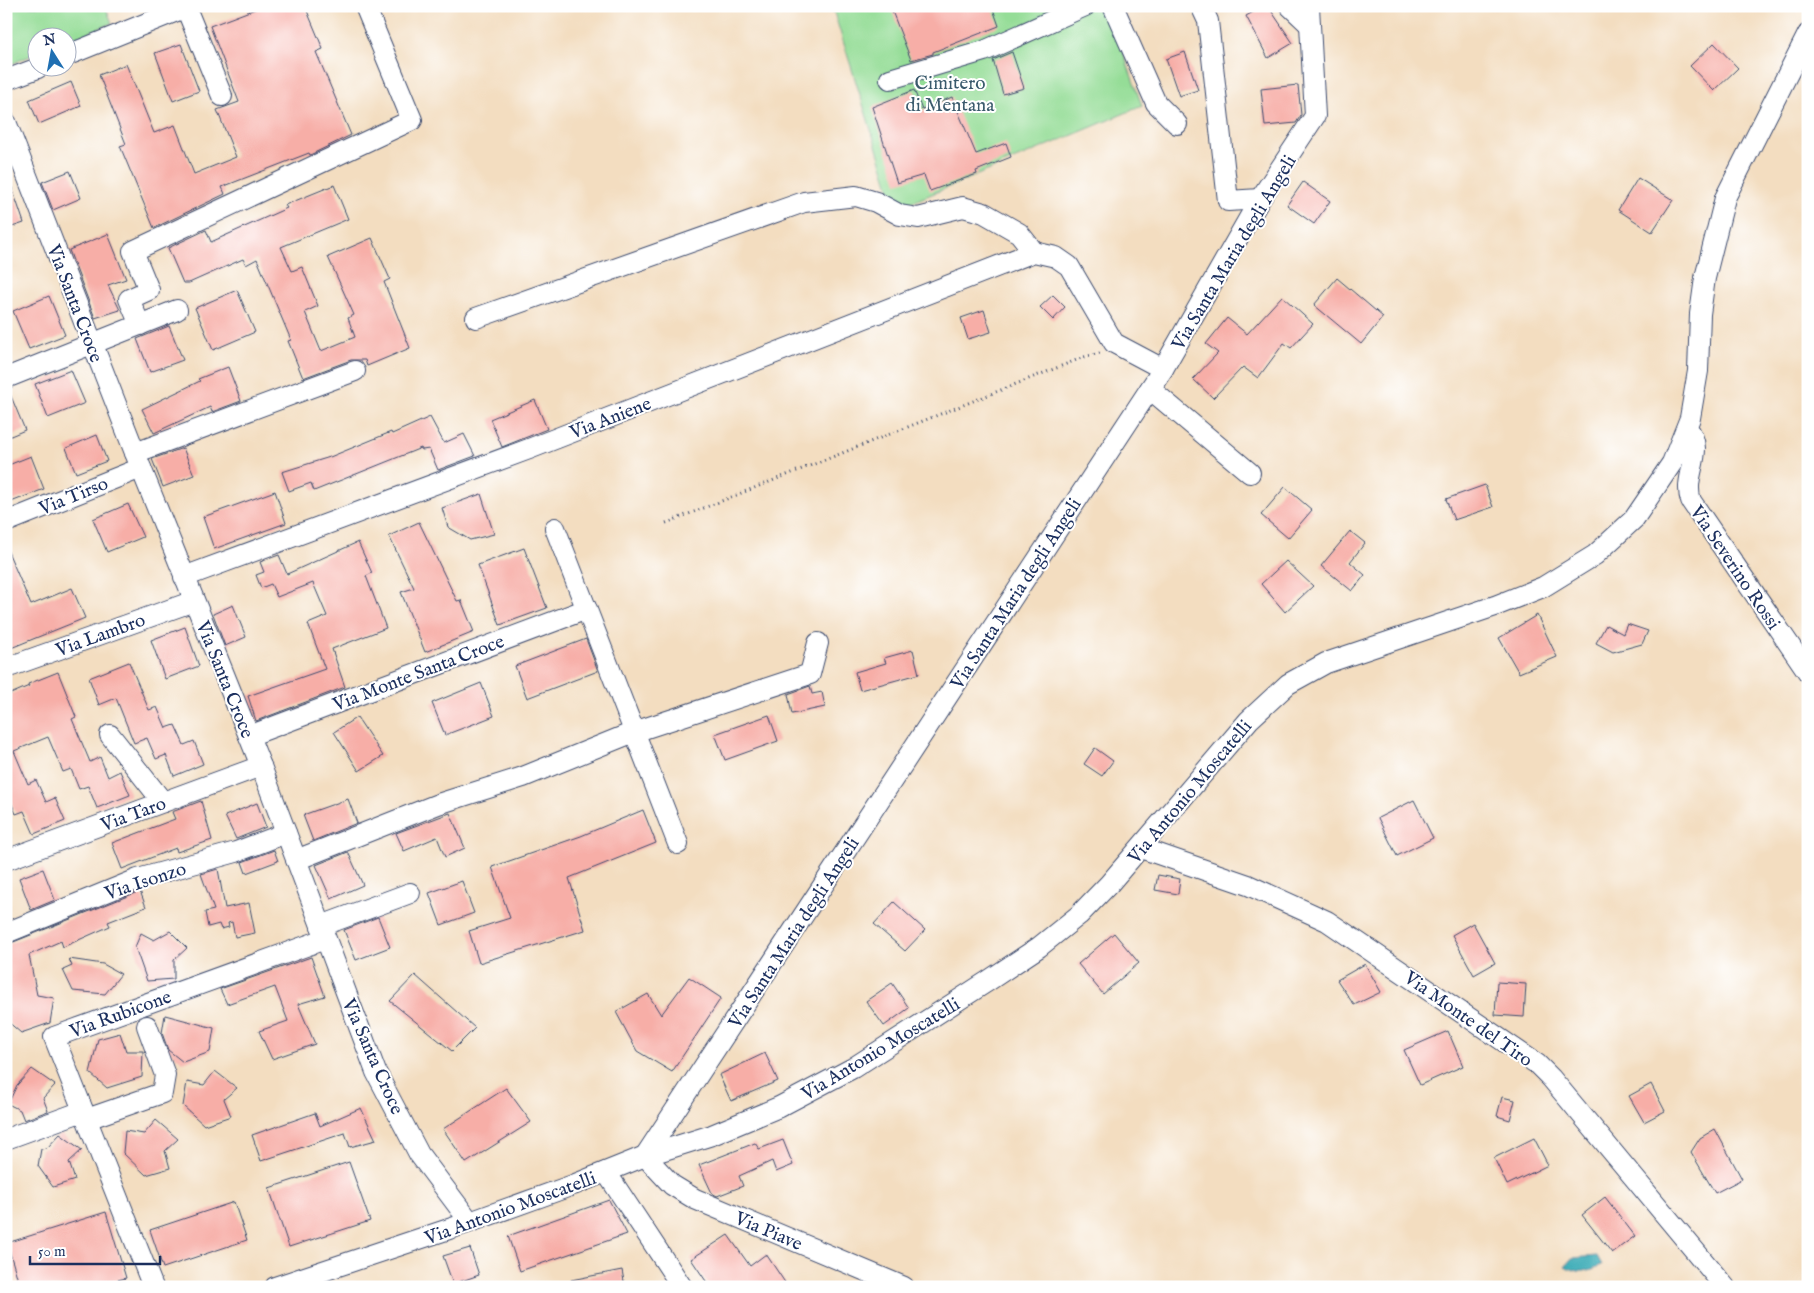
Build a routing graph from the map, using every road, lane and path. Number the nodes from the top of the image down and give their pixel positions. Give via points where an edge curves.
1 (364, 6) edge
2 (1084, 6) edge
3 (1112, 6) edge
4 (1201, 6) edge
5 (1290, 6) edge
6 (187, 7) edge
7 (1310, 16) edge
8 (1808, 34) edge
9 (78, 51) edge
10 (28, 72) edge
11 (890, 79) dead end
12 (6, 80) edge
13 (222, 96) dead end
14 (6, 122) edge
15 (1177, 124) dead end
16 (15, 171) edge
17 (1260, 199) junction
18 (1034, 252) junction
19 (177, 310) dead end
20 (476, 318) dead end
21 (140, 325) junction
22 (92, 344) junction
23 (1125, 349) junction
24 (1163, 369) junction
25 (355, 372) dead end
26 (6, 378) edge
27 (1150, 390) junction
28 (1687, 428) junction
29 (138, 460) junction
30 (1250, 473) dead end
31 (6, 522) edge
32 (666, 523) dead end
33 (555, 528) dead end
34 (184, 577) junction
35 (194, 600) junction
36 (586, 608) junction
37 (818, 643) dead end
38 (6, 668) edge
39 (1808, 672) edge
40 (634, 732) junction
41 (110, 735) dead end
42 (249, 736) junction
43 (261, 766) junction
44 (162, 802) junction
45 (286, 833) junction
46 (678, 844) dead end
47 (1141, 848) junction
48 (10, 853) edge
49 (296, 860) junction
50 (410, 892) dead end
51 (323, 932) junction
52 (6, 934) edge
53 (147, 1026) dead end
54 (85, 1115) junction
55 (6, 1139) edge
56 (644, 1156) junction
57 (606, 1172) junction
58 (470, 1222) junction
59 (326, 1279) edge
60 (153, 1287) edge
61 (275, 1287) edge
62 (682, 1287) edge
63 (904, 1287) edge
64 (1725, 1287) edge

1 - 21 street via 412,120 133,251 149,290 129,299
2 - 11 street via 984,50
3 - 15 street via 1156,104
4 - 17 street via 1208,21 1228,201
5 - 7 street
6 - 9 street
6 - 13 street
7 - 17 street, Via Santa Maria degli Angeli via 1315,116
8 - 28 street, Via Antonio Moscatelli via 1736,175 1719,216 1705,278 1697,384
10 - 12 street
14 - 16 street, Via Santa Croce
16 - 22 street, Via Santa Croce
17 - 24 street, Via Santa Maria degli Angeli
18 - 20 street via 1019,233 984,213 963,207 918,218 900,215 856,196 804,202
18 - 23 street via 1056,257 1068,266 1114,342
18 - 34 street, Via Aniene via 529,449
19 - 21 street
21 - 22 street
22 - 26 street
22 - 29 street, Via Santa Croce
23 - 24 street
23 - 32 path via 1084,357
24 - 27 street, Via Santa Maria degli Angeli
25 - 29 street, Via Tirso
27 - 30 street
27 - 56 street, Via Santa Maria degli Angeli
28 - 39 street, Via Severino Rossi via 1694,437 1696,448 1689,480 1690,501
28 - 47 street, Via Antonio Moscatelli via 1678,451 1651,496 1634,519 1600,552 1525,595 1334,659 1296,678 1250,720
29 - 31 street, Via Tirso
29 - 34 street, Via Santa Croce
33 - 36 street
34 - 35 street, Via Santa Croce
35 - 38 street, Via Lambro
35 - 42 street, Via Santa Croce
36 - 40 street
36 - 42 street, Via Monte Santa Croce
37 - 40 street via 810,674
40 - 46 street
40 - 49 street via 523,777 438,804
41 - 44 street
42 - 43 street, Via Santa Croce
43 - 44 street, Via Taro
43 - 45 street, Via Santa Croce
44 - 48 street, Via Taro
45 - 49 street, Via Santa Croce
45 - 52 street, Via Isonzo via 236,852 138,879
47 - 56 street, Via Antonio Moscatelli via 1094,901 1056,934 878,1054 746,1121
47 - 64 street, Via Monte del Tiro via 1248,885 1327,921 1537,1064
49 - 51 street, Via Santa Croce
50 - 51 street
51 - 54 street, Via Rubicone via 54,1037
51 - 58 street, Via Santa Croce via 376,1072 419,1154
53 - 54 street via 164,1075 162,1093
54 - 55 street
54 - 60 street, Via Rubicone
56 - 57 street, Via Antonio Moscatelli
56 - 63 street, Via Piave via 686,1195
57 - 58 street, Via Antonio Moscatelli
57 - 62 street
58 - 59 street, Via Antonio Moscatelli
59 - 61 street, Via Antonio Moscatelli

